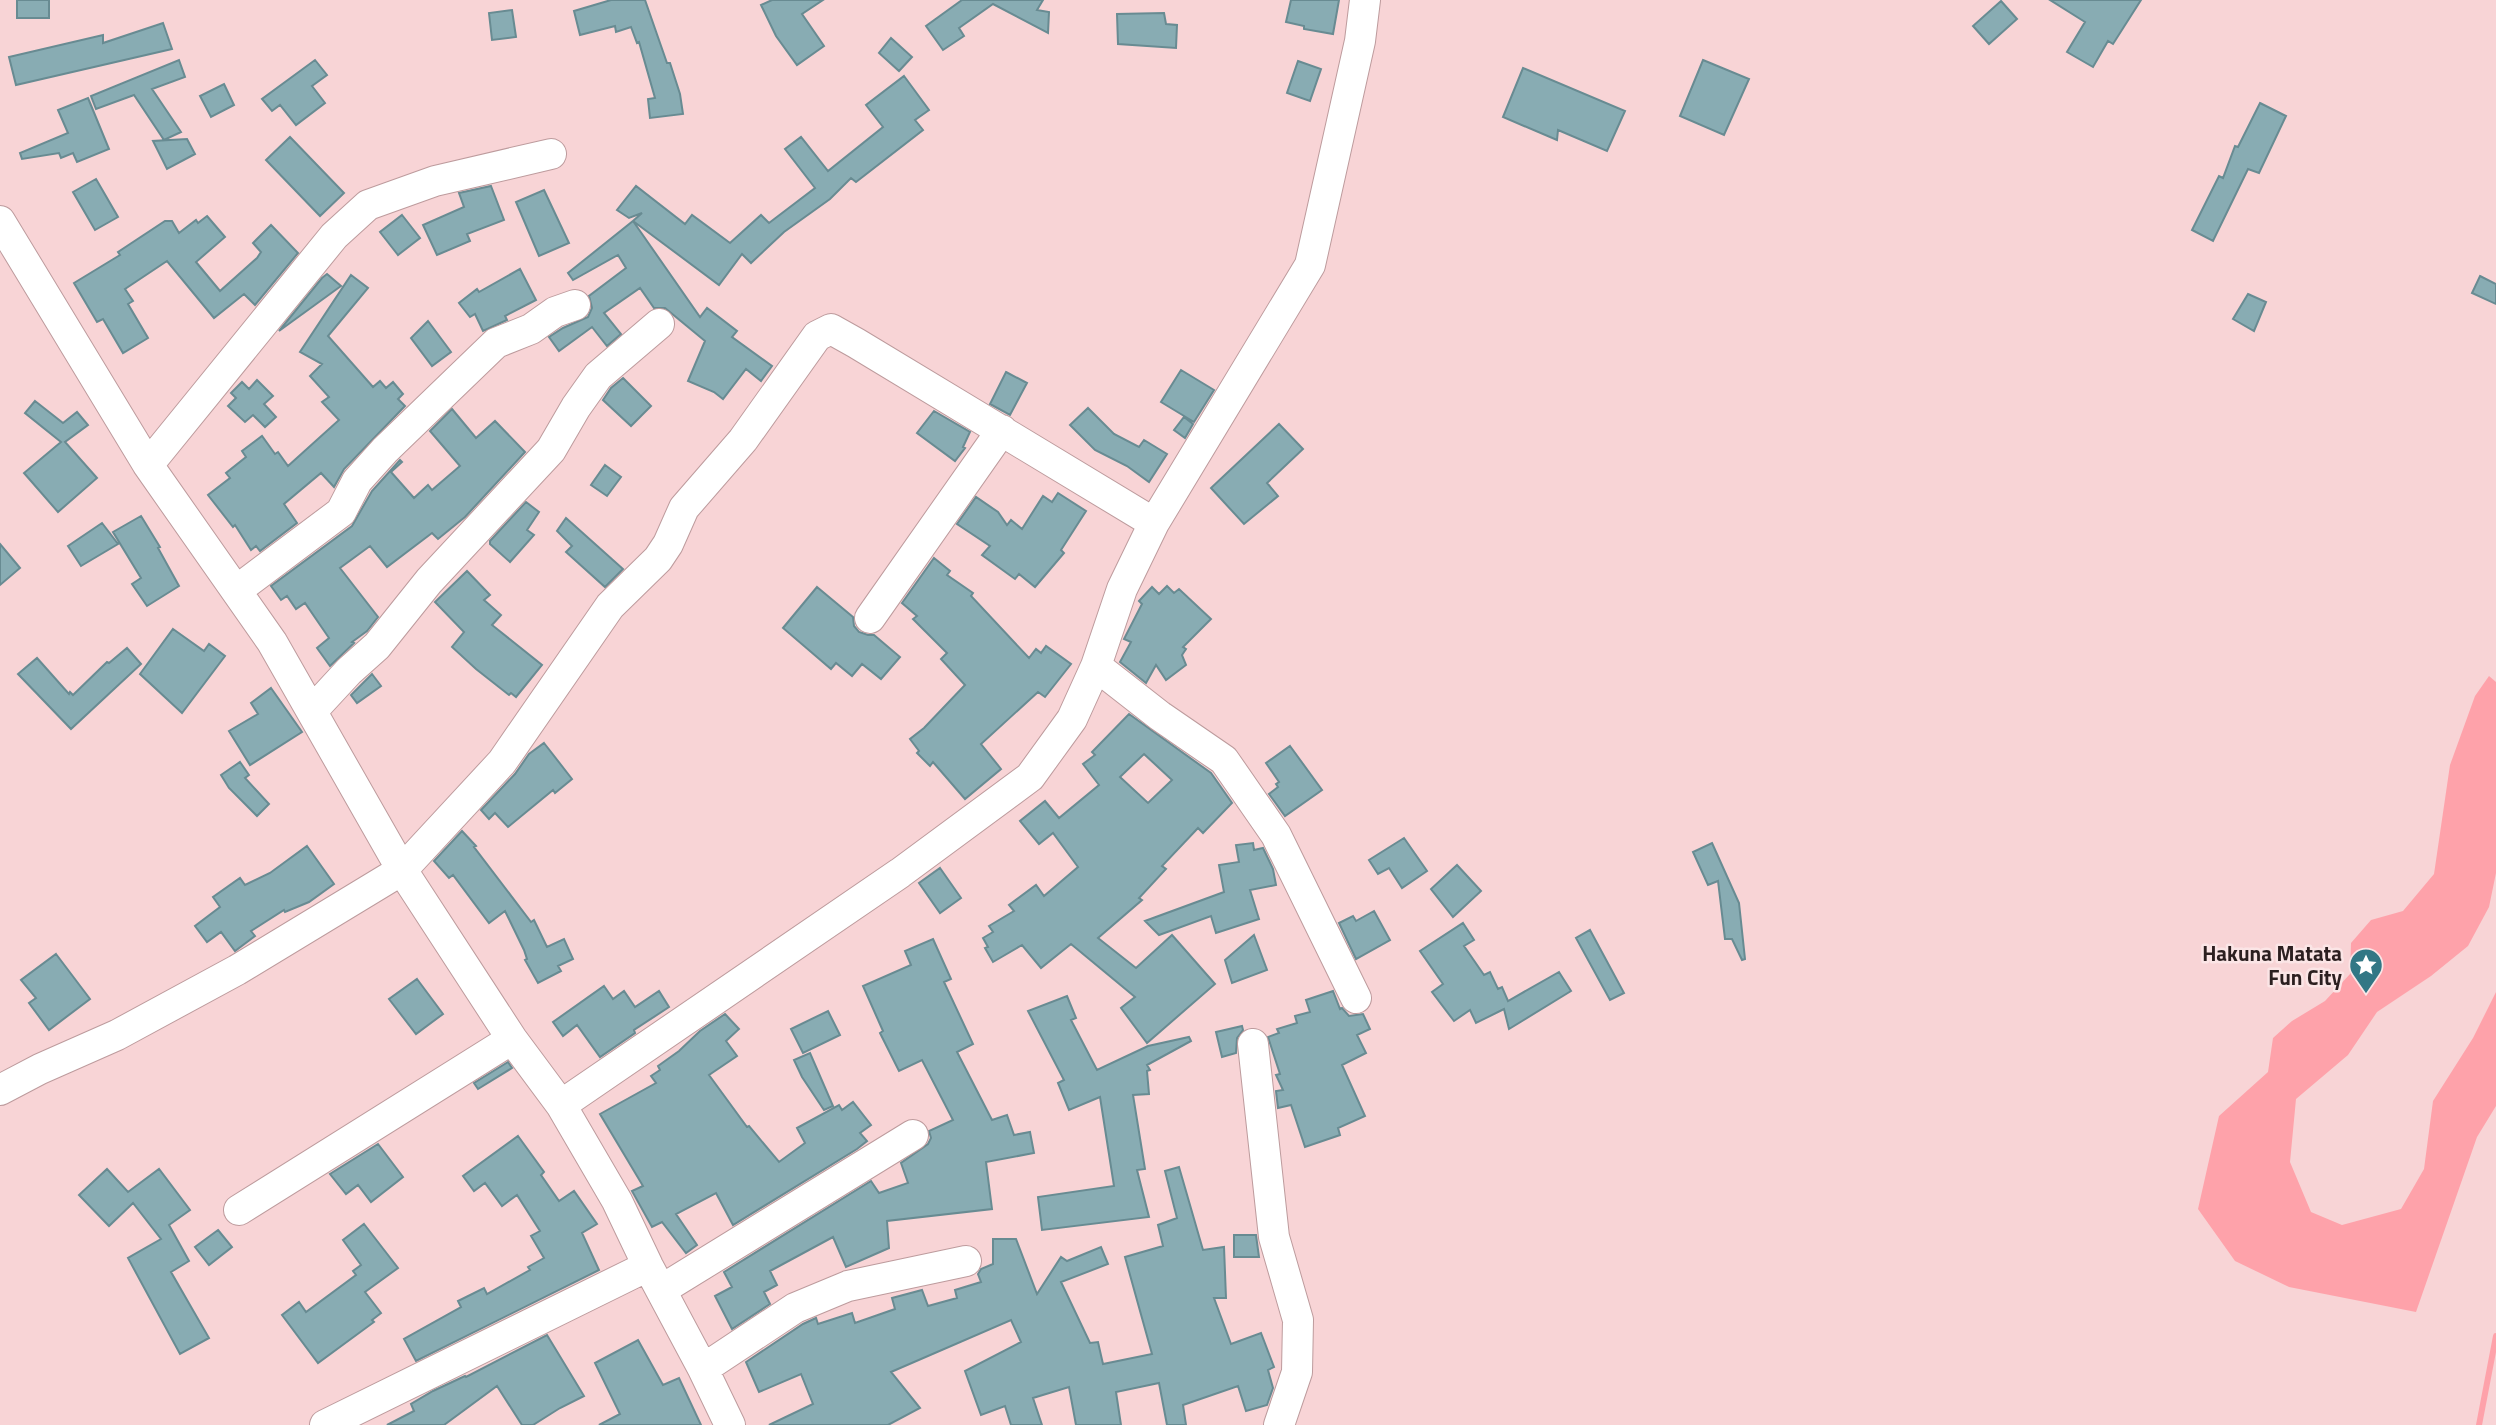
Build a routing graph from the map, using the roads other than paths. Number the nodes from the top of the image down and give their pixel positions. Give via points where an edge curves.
1 (1365, 0) edge
2 (551, 154) dead end
3 (0, 221) edge
4 (575, 305) dead end
5 (659, 324) dead end
6 (1002, 430) junction
7 (148, 465) junction
8 (1154, 523) junction
9 (237, 590) junction
10 (870, 618) dead end
11 (1096, 666) junction
12 (312, 711) junction
13 (402, 870) junction
14 (1356, 998) dead end
15 (512, 1040) junction
16 (1253, 1044) dead end
17 (0, 1090) edge
18 (561, 1105) junction
19 (913, 1135) dead end
20 (239, 1210) dead end
21 (966, 1261) dead end
22 (654, 1278) junction
23 (703, 1369) junction
24 (325, 1425) edge
25 (730, 1425) edge
26 (1279, 1425) edge

1 - 8 street via 1310,265
2 - 7 street via 435,181 368,205 334,236
3 - 7 street
4 - 9 street via 496,343 385,450 357,481 341,512
5 - 12 street via 598,376 551,450 429,581 377,646
6 - 8 street
6 - 10 street
6 - 13 street via 831,330 817,336 743,440 684,508 658,559 610,606 502,762
7 - 9 street
8 - 11 street via 1122,589
9 - 12 street
11 - 14 street via 1224,760 1276,835
11 - 18 street via 1072,719 1030,777 900,873
12 - 13 street
13 - 15 street
13 - 17 street via 237,970 117,1035
15 - 18 street
15 - 20 street
16 - 26 street via 1274,1237 1298,1320 1297,1372
18 - 22 street via 617,1201
19 - 22 street
21 - 23 street via 848,1286 795,1308
22 - 23 street
22 - 24 street
23 - 25 street

